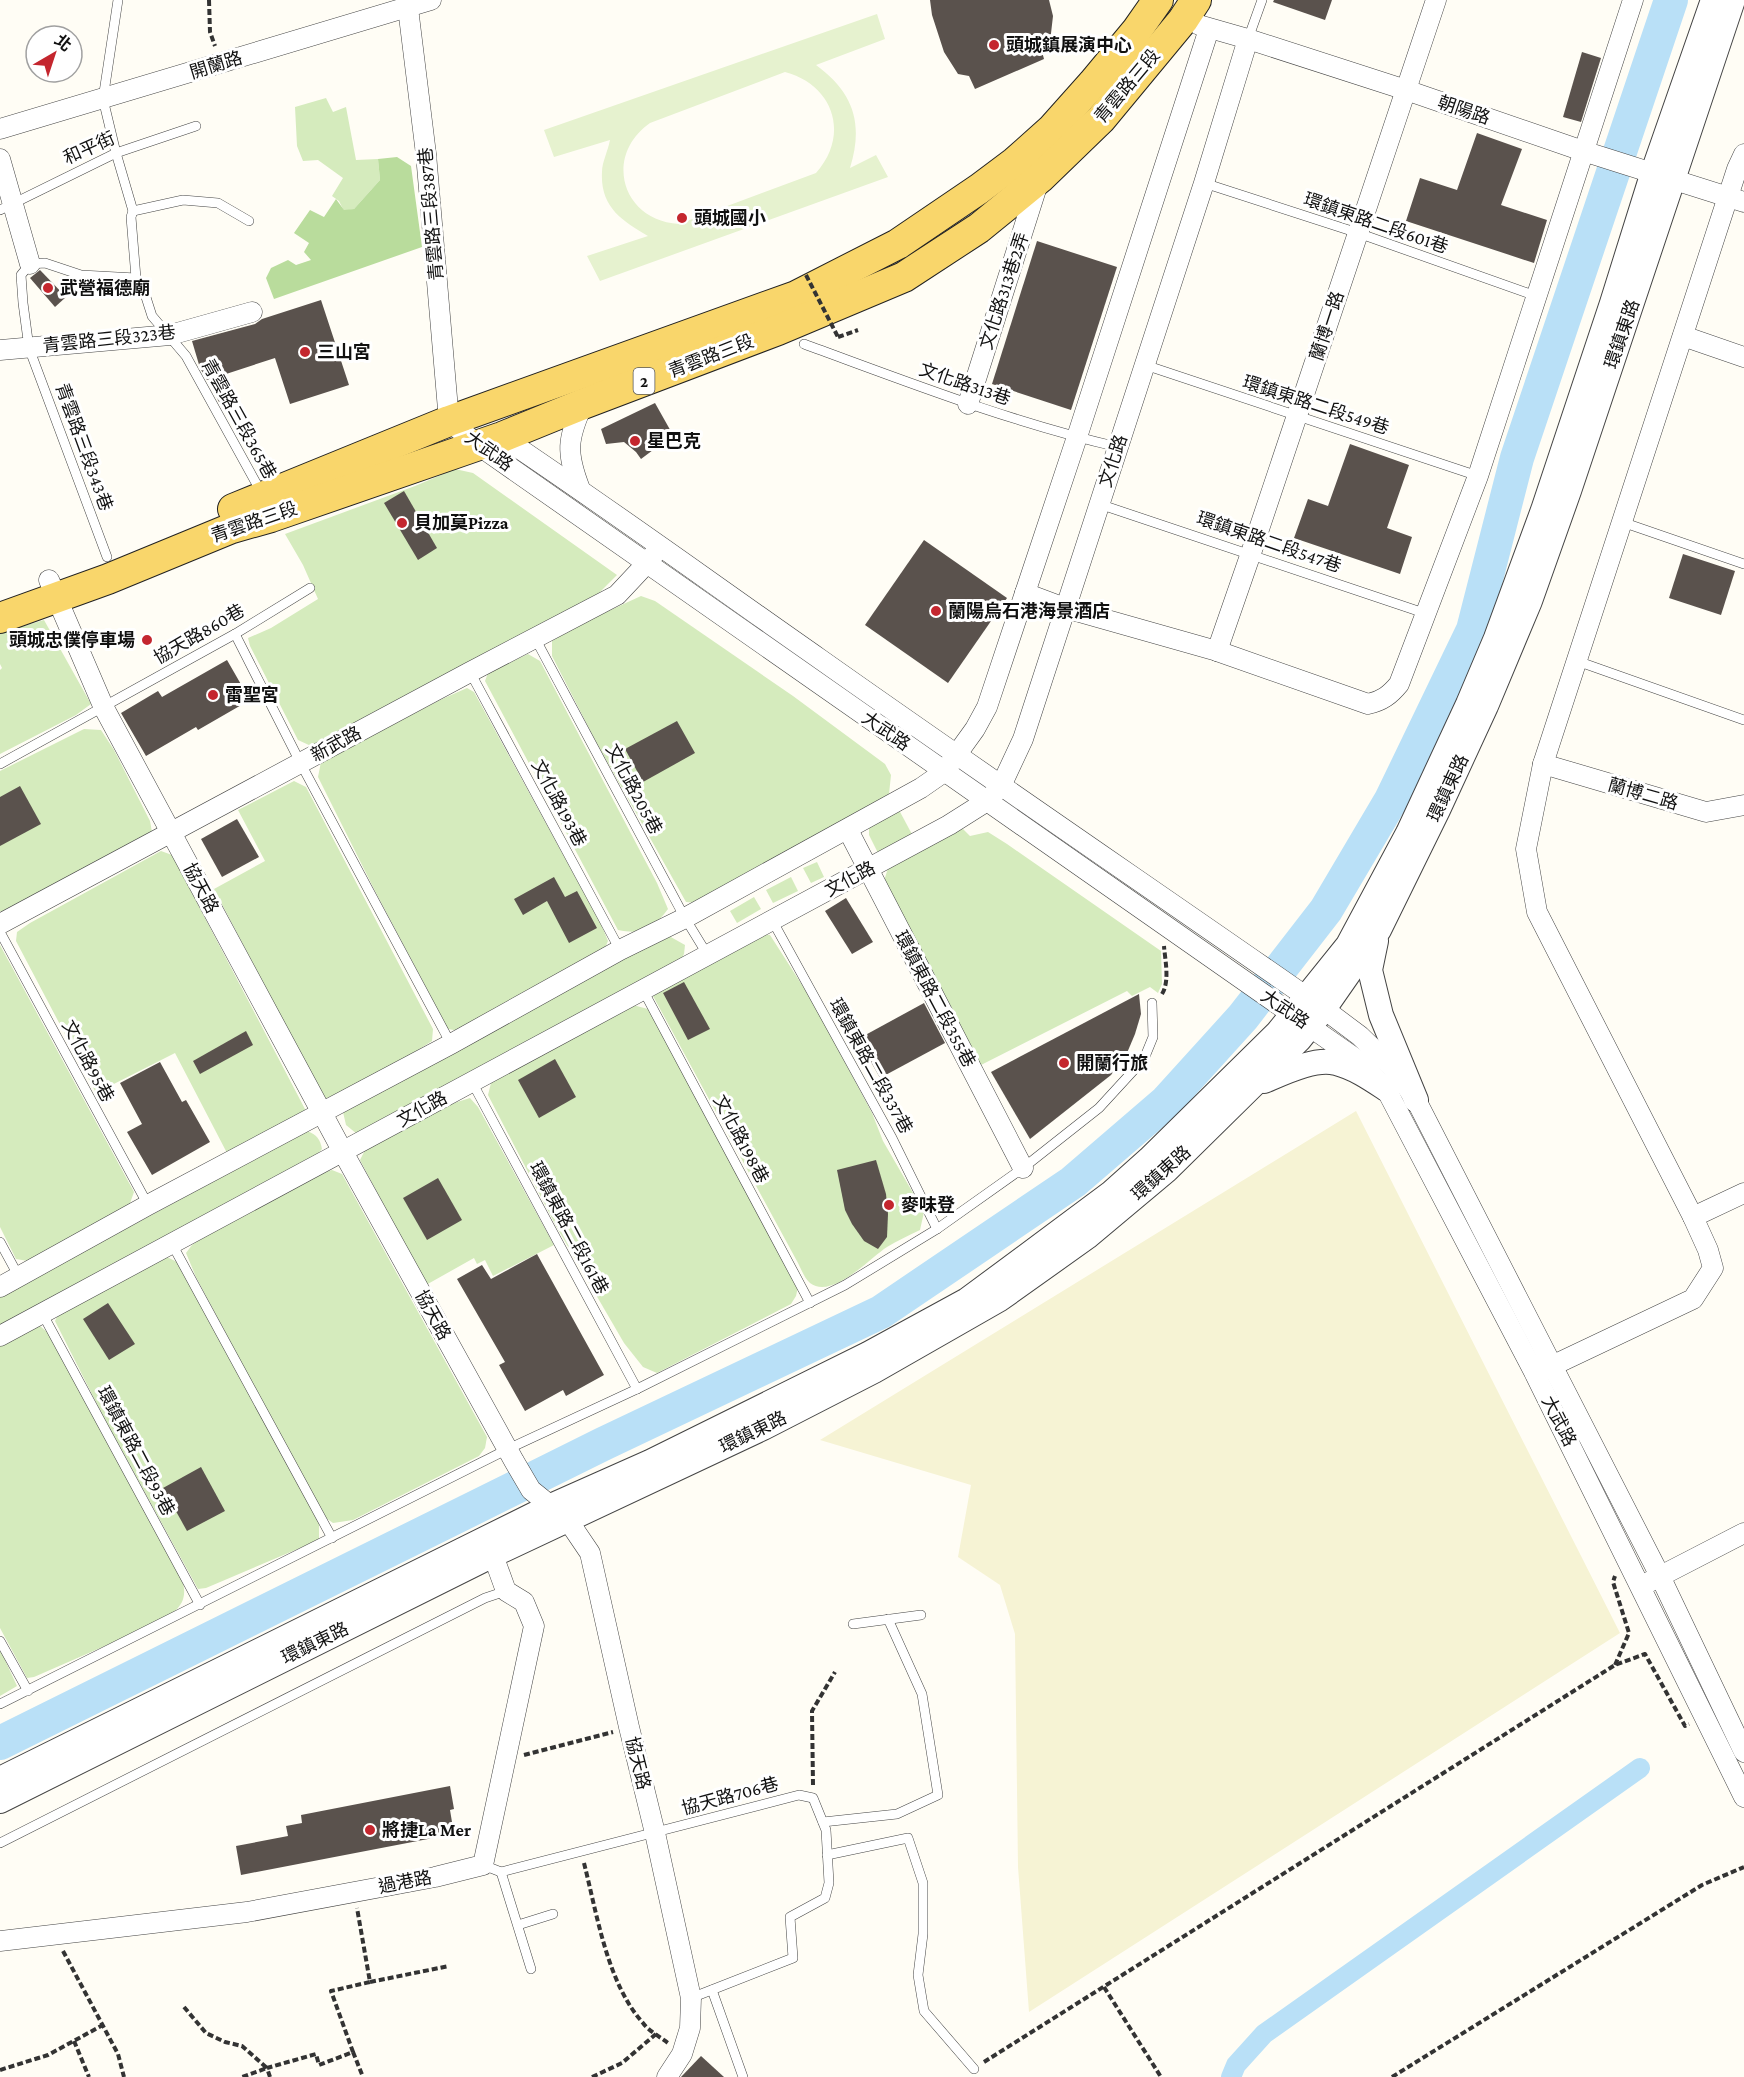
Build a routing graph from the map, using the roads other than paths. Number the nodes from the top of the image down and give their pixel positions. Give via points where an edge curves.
1 (118, 0) edge
2 (431, 0) edge
3 (1158, 0) edge
4 (1262, 0) edge
5 (1436, 0) edge
6 (1634, 0) edge
7 (1713, 0) edge
8 (1733, 0) edge
9 (407, 3) edge
10 (1196, 16) edge
11 (1248, 39) junction
12 (1406, 90) junction
13 (103, 99) junction
14 (196, 126) dead end
15 (0, 129) edge
16 (1583, 151) junction
17 (116, 153) junction
18 (1744, 154) edge
19 (0, 159) edge
20 (1663, 175) junction
21 (1040, 178) junction
22 (1204, 183) junction
23 (1736, 199) edge
24 (6, 207) edge
25 (133, 211) junction
26 (249, 221) dead end
27 (1358, 233) junction
28 (30, 264) junction
29 (136, 278) junction
30 (856, 282) junction
31 (1537, 297) junction
32 (252, 312) dead end
33 (171, 335) junction
34 (1683, 336) junction
35 (804, 344) dead end
36 (29, 348) junction
37 (0, 350) edge
38 (1744, 357) edge
39 (1145, 365) junction
40 (583, 404) junction
41 (968, 404) junction
42 (1297, 417) junction
43 (449, 421) junction
44 (1077, 438) junction
45 (490, 441) junction
46 (1118, 447) junction
47 (1478, 476) junction
48 (580, 489) junction
49 (1099, 504) junction
50 (267, 507) junction
51 (1622, 522) junction
52 (1251, 553) junction
53 (653, 555) junction
54 (107, 557) junction
55 (1744, 564) edge
56 (310, 588) dead end
57 (53, 589) junction
58 (1025, 593) junction
59 (0, 596) edge
60 (1065, 608) junction
61 (1427, 614) junction
62 (0, 618) edge
63 (235, 634) junction
64 (535, 638) junction
65 (1216, 651) junction
66 (1577, 661) junction
67 (470, 672) junction
68 (104, 708) junction
69 (1744, 720) edge
70 (956, 755) junction
71 (0, 764) edge
72 (301, 764) junction
73 (1543, 764) junction
74 (944, 772) junction
75 (1001, 786) junction
76 (987, 801) junction
77 (1744, 805) edge
78 (848, 830) junction
79 (171, 833) junction
80 (867, 870) junction
81 (685, 918) junction
82 (772, 920) junction
83 (0, 924) edge
84 (1378, 930) junction
85 (0, 932) edge
86 (620, 950) junction
87 (707, 954) junction
88 (643, 990) junction
89 (1152, 1004) road end
90 (1300, 1006) junction
91 (451, 1044) junction
92 (472, 1082) junction
93 (1251, 1087) junction
94 (1386, 1089) junction
95 (1416, 1100) junction
96 (322, 1114) junction
97 (343, 1152) junction
98 (1023, 1168) junction
99 (1744, 1192) edge
100 (148, 1205) junction
101 (1693, 1217) junction
102 (937, 1229) junction
103 (0, 1242) edge
104 (172, 1244) junction
105 (19, 1277) junction
106 (0, 1287) edge
107 (810, 1303) junction
108 (42, 1313) junction
109 (0, 1336) edge
110 (1543, 1371) junction
111 (637, 1389) junction
112 (511, 1455) junction
113 (559, 1513) junction
114 (1744, 1533) edge
115 (332, 1538) junction
116 (494, 1555) junction
117 (1660, 1576) junction
118 (1642, 1587) junction
119 (506, 1591) junction
120 (200, 1605) junction
121 (921, 1615) dead end
122 (888, 1619) junction
123 (853, 1624) dead end
124 (0, 1641) edge
125 (28, 1691) junction
126 (0, 1704) edge
127 (1744, 1752) edge
128 (0, 1779) edge
129 (1744, 1797) edge
130 (0, 1801) edge
131 (823, 1822) junction
132 (656, 1833) junction
133 (0, 1844) edge
134 (827, 1855) junction
135 (492, 1868) junction
136 (553, 1914) dead end
137 (518, 1925) junction
138 (0, 1941) edge
139 (531, 1969) dead end
140 (712, 1990) junction
141 (692, 1998) junction
142 (974, 2069) road end
143 (667, 2077) edge
144 (743, 2077) edge

1 - 13 lane
2 - 9 street, 開蘭路
3 - 30 main road, 青雲路三段 / 2 via 1052,129 1015,162 898,244
4 - 11 lane
5 - 12 street, 蘭博一路
6 - 16 street
7 - 20 street, 環鎮東路
8 - 20 street, 環鎮東路
9 - 13 street, 開蘭路
9 - 43 street, 青雲路三段387巷 via 426,154
10 - 11 street, 朝陽路
10 - 21 main road, 青雲路三段 / 2 via 1101,119
10 - 44 street
11 - 12 street, 朝陽路
11 - 22 street, 文化路
12 - 16 street, 朝陽路
12 - 27 street, 蘭博一路
13 - 15 street, 開蘭路
13 - 17 lane
14 - 17 lane, 和平街
16 - 20 street, 朝陽路
16 - 31 street
17 - 24 lane, 和平街
17 - 25 lane
18 - 23 street
19 - 24 street
20 - 23 street, 朝陽路
20 - 84 street, 環鎮東路 via 1648,258 1530,601 1482,716
20 - 90 street, 環鎮東路 via 1612,303 1543,510 1486,660 1407,833 1348,945
21 - 30 main road, 青雲路三段 / 2 via 979,228 904,277
21 - 41 street, 文化路313巷2弄
22 - 27 lane, 環鎮東路二段601巷
22 - 39 street, 文化路
23 - 34 street
24 - 28 street
25 - 26 lane via 183,200 218,203
25 - 29 lane
27 - 31 lane, 環鎮東路二段601巷
27 - 42 street, 蘭博一路
28 - 29 lane via 45,263 81,275
28 - 36 lane, 青雲路三段343巷 via 21,275
29 - 33 lane, 青雲路三段365巷 via 152,316
30 - 40 main road, 青雲路三段 / 2 via 778,330
30 - 43 main road, 青雲路三段 / 2 via 796,296
31 - 47 street
32 - 33 street, 青雲路三段323巷
33 - 36 street, 青雲路三段323巷
33 - 50 lane, 青雲路三段365巷
34 - 38 street
34 - 51 street
35 - 41 lane, 文化路313巷
36 - 37 street, 青雲路三段323巷
36 - 54 lane, 青雲路三段343巷
39 - 42 lane, 環鎮東路二段549巷
39 - 46 street, 文化路
40 - 45 main road, 青雲路三段 / 2
40 - 48 street via 572,429 569,449
41 - 44 lane, 文化路313巷
42 - 47 lane, 環鎮東路二段549巷
42 - 52 street, 蘭博一路
43 - 45 street, 大武路
43 - 50 main road, 青雲路三段 / 2
44 - 46 lane, 文化路313巷
44 - 58 street
45 - 48 street, 大武路
45 - 50 main road, 青雲路三段 / 2
45 - 53 street, 大武路
46 - 49 street, 文化路
47 - 61 street
48 - 53 street, 大武路
49 - 52 lane, 環鎮東路二段547巷
49 - 60 street, 文化路
50 - 54 main road, 青雲路三段 / 2
50 - 57 main road, 青雲路三段 / 2 via 232,528
51 - 55 lane
51 - 66 street
52 - 61 lane, 環鎮東路二段547巷
52 - 65 street, 蘭博一路
53 - 64 street, 新武路 via 617,595
53 - 70 street, 大武路
53 - 74 street, 大武路
54 - 57 main road, 青雲路三段 / 2
56 - 63 lane, 協天路860巷
57 - 59 main road, 青雲路三段 / 2
57 - 62 main road, 青雲路三段 / 2
57 - 68 street, 協天路
58 - 60 street
58 - 70 street via 987,707
60 - 65 street
60 - 75 street, 文化路 via 1023,739
61 - 65 street via 1399,684 1379,702 1368,704
63 - 68 lane, 協天路860巷
63 - 72 lane
64 - 67 street, 新武路
64 - 81 lane, 文化路205巷
66 - 69 lane
66 - 73 street
67 - 72 street, 新武路
67 - 86 lane, 文化路193巷
68 - 71 lane, 協天路860巷
68 - 79 street, 協天路
70 - 74 street
70 - 75 street, 大武路
72 - 79 street, 新武路
72 - 91 lane
73 - 77 street, 蘭博二路 via 1706,812
73 - 101 street via 1526,849 1537,912
74 - 76 street, 大武路
74 - 78 street
75 - 76 street, 文化路
75 - 90 street, 大武路 via 1251,960
76 - 80 street, 文化路
76 - 90 street, 大武路 via 1238,976
78 - 80 street, 環鎮東路二段355巷
78 - 81 street
79 - 83 street, 新武路
79 - 96 street, 協天路
80 - 82 street, 文化路
80 - 98 street, 環鎮東路二段355巷
81 - 86 street
81 - 87 lane, 文化路205巷
82 - 87 street, 文化路
82 - 102 lane, 環鎮東路二段337巷 via 892,1138
84 - 90 street, 環鎮東路 via 1359,961
84 - 95 street via 1370,970 1381,1015
85 - 100 lane, 文化路95巷
86 - 91 street
87 - 88 street, 文化路
88 - 92 street, 文化路
88 - 107 lane, 文化路198巷
89 - 98 lane via 1153,1037 1144,1059 1099,1108
90 - 93 street, 環鎮東路
90 - 94 street, 大武路
90 - 95 street, 大武路 via 1360,1036 1394,1070
90 - 113 street, 環鎮東路 via 1111,1194 967,1300 868,1354 650,1462
91 - 96 street
92 - 97 street, 文化路
92 - 111 lane, 環鎮東路二段161巷
93 - 94 street via 1299,1066 1334,1062
93 - 113 street, 環鎮東路 via 1159,1178 1088,1237 1000,1299 874,1371 763,1428
94 - 110 street, 大武路
95 - 110 street, 大武路
96 - 97 street, 協天路
96 - 100 street
97 - 104 street, 文化路
97 - 112 street, 協天路
98 - 102 lane
99 - 101 street
100 - 105 street
101 - 110 street via 1713,1268 1693,1299
102 - 107 lane
103 - 105 lane
104 - 108 street, 文化路
104 - 115 lane
105 - 106 street
107 - 111 lane
108 - 109 street, 文化路
108 - 120 lane, 環鎮東路二段93巷
110 - 117 street, 大武路
110 - 118 street, 大武路
111 - 112 lane
112 - 113 street, 協天路 via 531,1490
112 - 115 lane
113 - 116 street, 環鎮東路
113 - 128 street, 環鎮東路
113 - 132 street, 協天路 via 590,1553
114 - 117 street
115 - 120 lane
116 - 119 street
116 - 130 street, 環鎮東路
117 - 118 street
117 - 127 street, 大武路
118 - 129 street, 大武路
119 - 133 lane via 485,1598
119 - 135 street via 524,1602 534,1626
120 - 125 lane
121 - 122 lane
122 - 123 lane
122 - 131 lane via 922,1694 938,1795 897,1814
124 - 125 lane
125 - 126 lane
131 - 132 lane, 協天路706巷 via 813,1798 799,1795
131 - 134 lane
132 - 135 lane, 協天路706巷
132 - 141 street, 協天路
134 - 140 lane via 829,1883 825,1898 790,1917 792,1958
134 - 142 lane via 908,1838 923,1883 918,1975 924,2011
135 - 137 lane
135 - 138 street, 過港路 via 247,1912
136 - 137 lane
137 - 139 lane
140 - 141 lane
140 - 144 lane
141 - 143 street, 協天路 via 690,2028 682,2054

